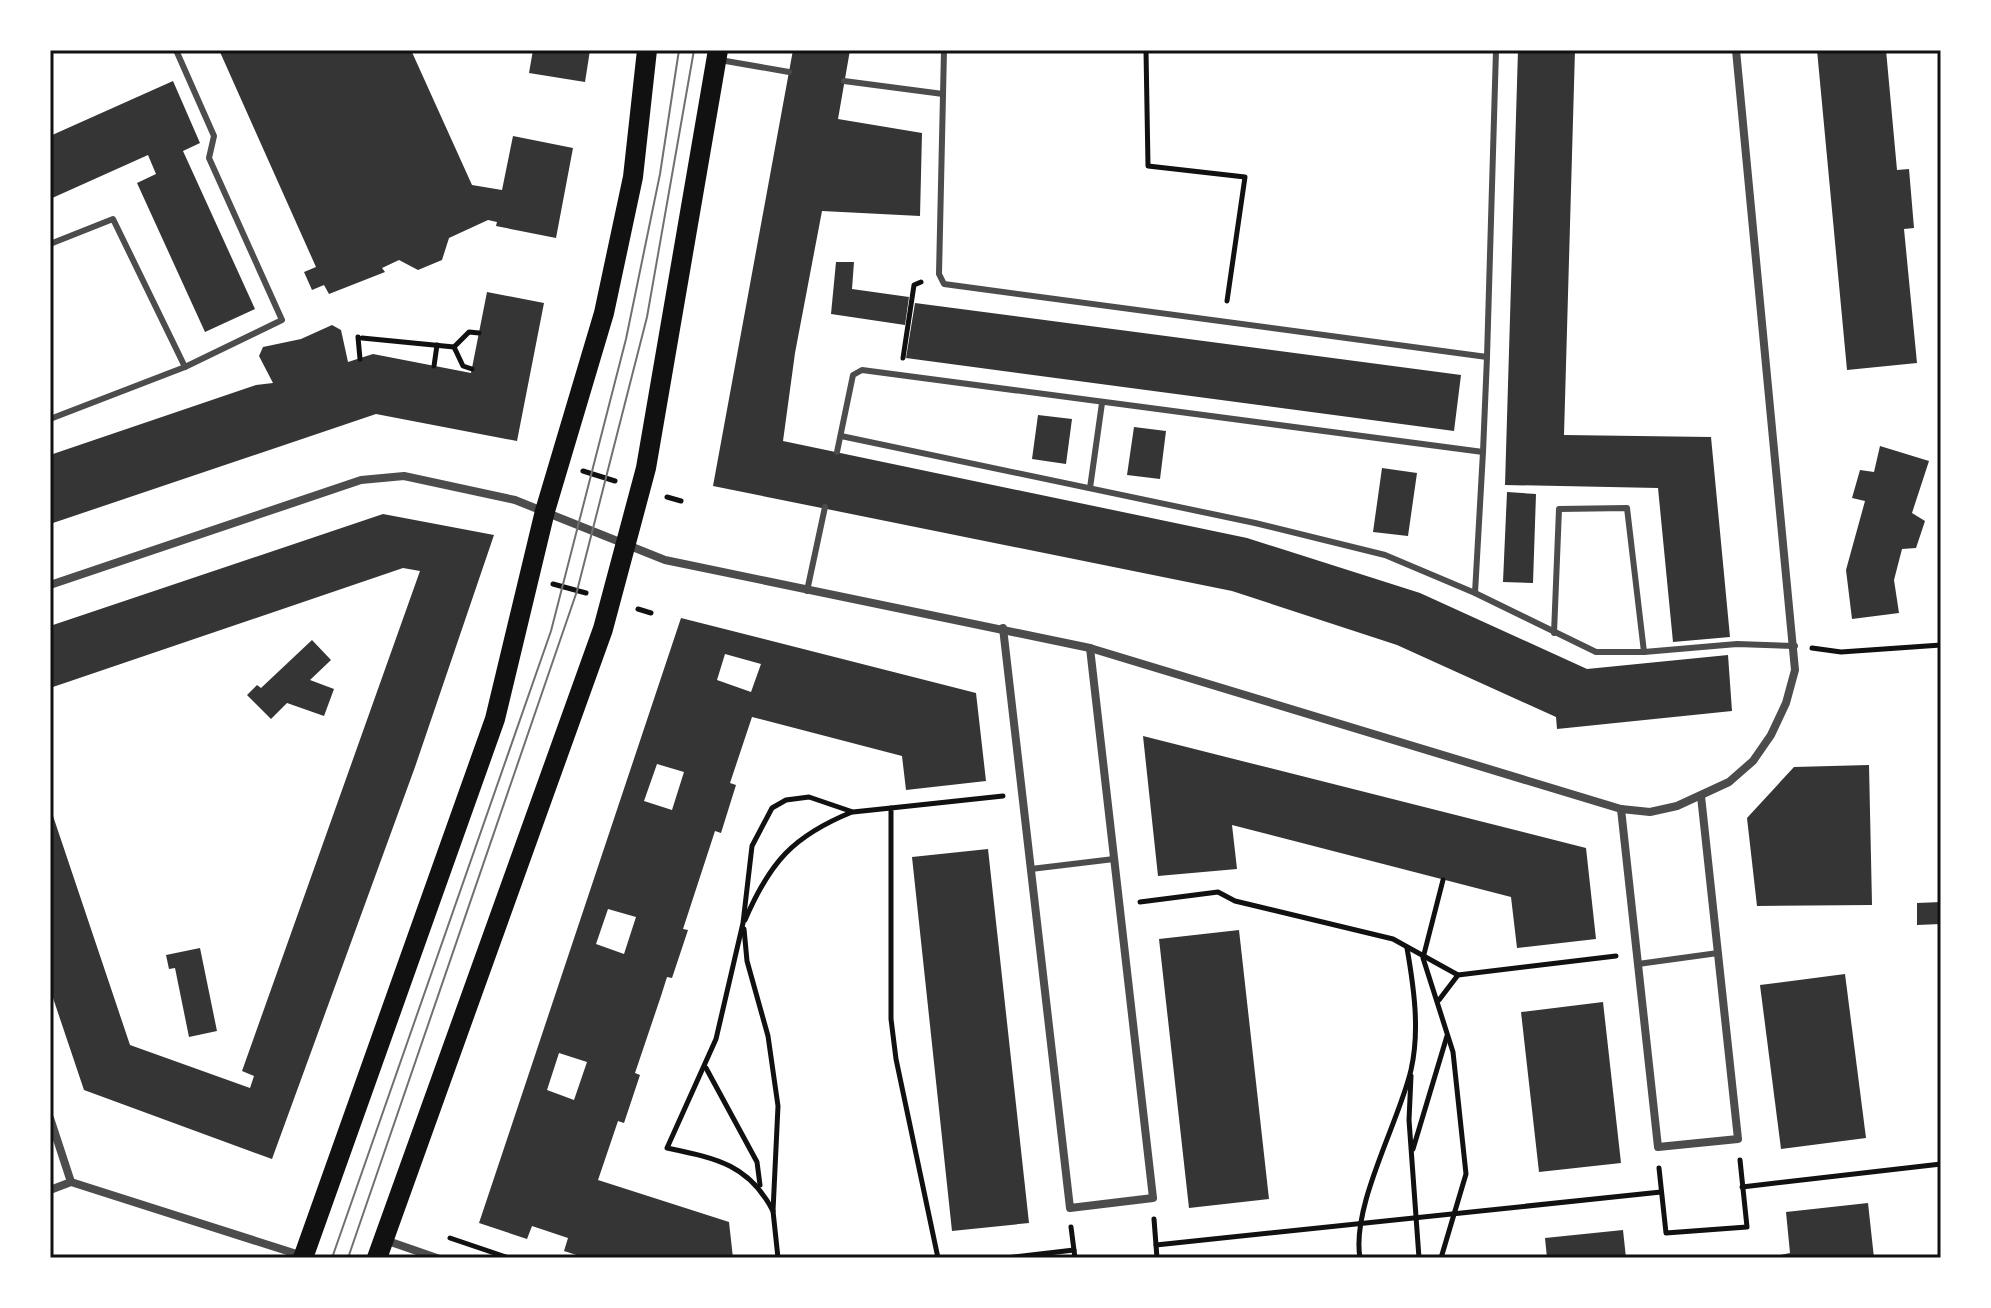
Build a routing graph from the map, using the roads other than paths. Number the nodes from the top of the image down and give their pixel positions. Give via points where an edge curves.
1 (176, 50) edge
2 (647, 50) edge
3 (944, 50) edge
4 (1496, 50) edge
5 (1736, 50) edge
6 (717, 54) edge
7 (789, 72) dead end
8 (844, 81) dead end
9 (943, 94) junction
10 (50, 244) edge
11 (1487, 357) junction
12 (185, 367) junction
13 (1102, 403) junction
14 (50, 419) edge
15 (841, 436) junction
16 (837, 452) dead end
17 (1483, 452) junction
18 (1090, 488) junction
19 (825, 507) dead end
20 (545, 511) junction
21 (625, 545) junction
22 (50, 585) edge
23 (807, 591) junction
24 (1475, 593) junction
25 (1003, 628) junction
26 (1554, 633) junction
27 (1795, 646) junction
28 (1090, 648) junction
29 (1644, 652) junction
30 (1701, 796) junction
31 (1621, 809) junction
32 (1114, 859) junction
33 (1031, 869) junction
34 (1718, 953) junction
35 (1637, 959) junction
36 (50, 1118) edge
37 (71, 1182) junction
38 (50, 1190) edge
39 (380, 1249) edge
40 (304, 1257) edge
41 (437, 1258) edge

1 - 12 lane via 214,136 209,158 282,320
2 - 20 main road via 626,207 604,313
3 - 9 lane
4 - 11 lane
5 - 27 street
6 - 7 lane
6 - 21 main road via 640,489
8 - 9 lane
9 - 11 lane via 940,280 950,286
10 - 12 lane via 113,219
11 - 17 lane
12 - 14 lane
13 - 15 lane via 855,372
13 - 17 lane
13 - 18 lane
15 - 16 lane
15 - 18 lane
17 - 24 lane
18 - 24 lane via 1385,555
19 - 23 lane
20 - 21 street
20 - 22 street via 404,476 382,477
20 - 40 main road via 495,719
21 - 23 street via 665,560
21 - 39 main road via 610,601
23 - 25 street
24 - 26 lane
25 - 28 street
25 - 33 street
26 - 29 lane via 1596,652
26 - 29 lane via 1559,509 1627,508
27 - 29 lane via 1737,644
27 - 30 street via 1795,670 1771,735 1729,782
28 - 31 street
28 - 32 street
30 - 31 street via 1650,812
30 - 34 street
31 - 35 street
32 - 33 lane
32 - 33 street via 1153,1198 1070,1208
34 - 35 lane
34 - 35 street via 1738,1139 1658,1147
36 - 37 street
37 - 38 street
37 - 40 street
39 - 41 street

